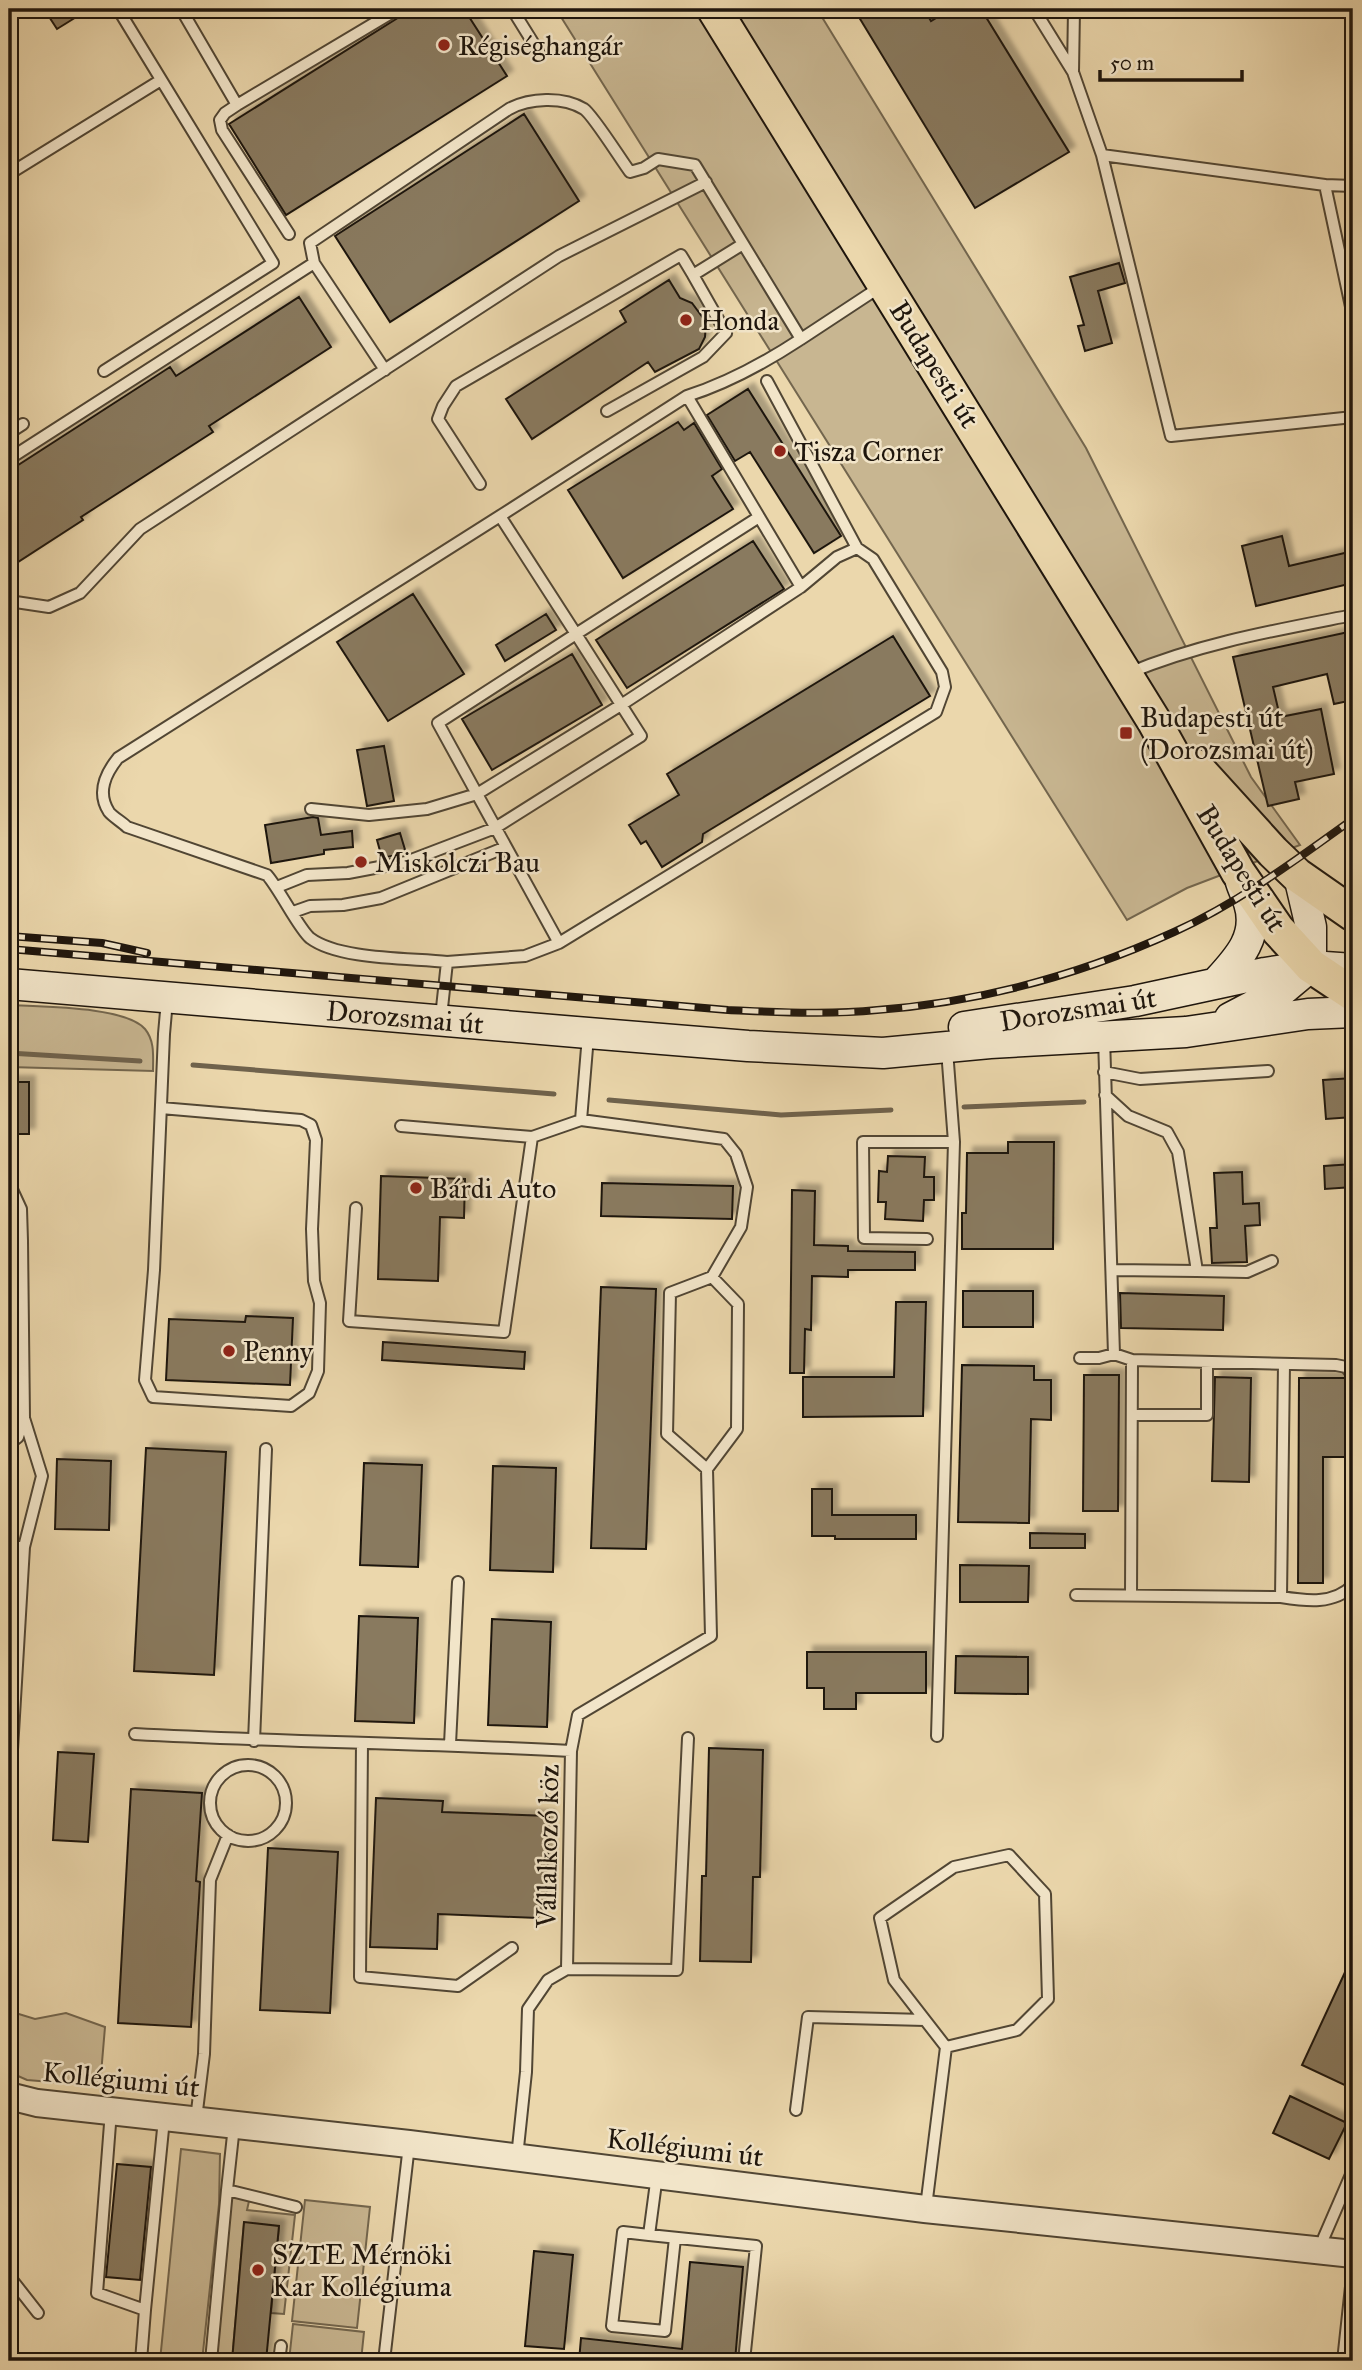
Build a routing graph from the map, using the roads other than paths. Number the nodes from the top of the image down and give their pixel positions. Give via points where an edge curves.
1 (118, 9) edge
2 (181, 9) edge
3 (398, 9) edge
4 (512, 9) edge
5 (714, 9) edge
6 (1034, 9) edge
7 (1074, 9) edge
8 (540, 54) dead end
9 (1073, 72) junction
10 (161, 80) junction
11 (237, 105) junction
12 (1102, 155) junction
13 (9, 174) edge
14 (706, 182) junction
15 (1325, 185) junction
16 (1353, 186) edge
17 (289, 234) dead end
18 (743, 244) junction
19 (314, 263) junction
20 (692, 275) junction
21 (885, 284) junction
22 (1353, 316) edge
23 (801, 339) junction
24 (385, 370) junction
25 (104, 371) dead end
26 (766, 381) dead end
27 (687, 396) junction
28 (607, 411) dead end
29 (1353, 417) edge
30 (23, 424) dead end
31 (9, 433) edge
32 (9, 459) edge
33 (480, 484) dead end
34 (500, 516) junction
35 (759, 517) junction
36 (857, 548) junction
37 (801, 587) junction
38 (9, 601) edge
39 (1353, 615) edge
40 (576, 634) junction
41 (1125, 674) junction
42 (621, 705) junction
43 (1154, 721) junction
44 (477, 794) junction
45 (311, 809) dead end
46 (495, 828) junction
47 (506, 847) junction
48 (1238, 872) junction
49 (1299, 876) junction
50 (277, 887) junction
51 (293, 912) junction
52 (1353, 914) edge
53 (559, 943) junction
54 (447, 962) junction
55 (1311, 966) junction
56 (1353, 969) edge
57 (1216, 983) junction
58 (9, 984) edge
59 (1353, 994) edge
60 (167, 997) junction
61 (1353, 1012) edge
62 (441, 1020) junction
63 (1117, 1020) junction
64 (1211, 1028) junction
65 (588, 1033) junction
66 (947, 1047) junction
67 (801, 1049) junction
68 (1104, 1072) junction
69 (1268, 1072) dead end
70 (1105, 1095) junction
71 (161, 1108) junction
72 (581, 1120) junction
73 (401, 1126) dead end
74 (532, 1137) junction
75 (954, 1142) junction
76 (9, 1183) edge
77 (356, 1208) dead end
78 (927, 1240) dead end
79 (9, 1241) edge
80 (22, 1241) junction
81 (1272, 1261) dead end
82 (1113, 1270) junction
83 (1197, 1271) junction
84 (712, 1277) junction
85 (1114, 1353) junction
86 (1080, 1358) dead end
87 (1132, 1360) junction
88 (1207, 1362) junction
89 (1284, 1364) junction
90 (1353, 1376) edge
91 (1132, 1415) junction
92 (24, 1418) junction
93 (9, 1444) edge
94 (266, 1448) dead end
95 (707, 1469) junction
96 (9, 1547) edge
97 (24, 1547) junction
98 (458, 1582) dead end
99 (1353, 1585) edge
100 (1076, 1595) dead end
101 (1131, 1596) junction
102 (1281, 1597) junction
103 (135, 1734) dead end
104 (937, 1736) dead end
105 (688, 1738) dead end
106 (254, 1741) junction
107 (362, 1743) junction
108 (450, 1744) junction
109 (571, 1751) junction
110 (9, 1800) edge
111 (228, 1835) junction
112 (512, 1948) dead end
113 (567, 1969) junction
114 (925, 2020) junction
115 (946, 2047) junction
116 (9, 2096) edge
117 (796, 2110) dead end
118 (111, 2111) junction
119 (164, 2116) junction
120 (196, 2119) junction
121 (234, 2124) junction
122 (409, 2144) junction
123 (517, 2157) junction
124 (1353, 2169) edge
125 (657, 2175) junction
126 (227, 2190) junction
127 (296, 2207) dead end
128 (925, 2209) junction
129 (649, 2235) junction
130 (675, 2238) junction
131 (1320, 2250) junction
132 (1353, 2254) edge
133 (1353, 2268) edge
134 (9, 2276) edge
135 (145, 2309) junction
136 (38, 2313) dead end
137 (281, 2346) dead end
138 (141, 2361) edge
139 (211, 2361) edge
140 (279, 2361) edge
141 (384, 2361) edge
142 (744, 2361) edge
143 (1343, 2361) edge

1 - 10 lane
2 - 11 lane
3 - 11 lane
4 - 8 lane
5 - 21 main road, Budapesti út
6 - 9 lane
7 - 9 lane
9 - 12 lane
10 - 13 lane
10 - 25 lane via 273,263
11 - 17 lane via 220,120 222,130
12 - 15 lane
12 - 29 lane via 1171,436
14 - 18 lane
14 - 19 lane via 695,165 659,159 630,172 585,110 557,100 518,104 310,243
14 - 24 lane via 559,256
15 - 16 lane
15 - 22 lane
18 - 20 lane
18 - 23 lane
19 - 24 lane
19 - 32 lane
20 - 28 lane via 726,333 703,357
20 - 33 lane via 681,255 456,386 438,419
21 - 23 lane
21 - 41 main road, Budapesti út
23 - 27 lane via 715,387
24 - 38 lane via 140,529 80,593 49,607
26 - 36 lane
27 - 34 lane
27 - 35 lane
30 - 31 lane
34 - 40 lane
34 - 50 lane via 118,758 106,774 102,791 109,811 127,827 267,875
35 - 37 lane
35 - 40 lane
36 - 37 lane via 837,556
36 - 53 lane via 873,558 942,672 945,687 936,712
37 - 42 lane
39 - 41 lane via 1204,647
40 - 42 lane
40 - 44 lane via 438,723
41 - 43 main road, Budapesti út
42 - 44 lane
42 - 46 lane via 641,736
43 - 48 main road, Budapesti út
43 - 49 main road, Budapesti út
44 - 45 lane via 426,809 369,815
44 - 46 lane
46 - 47 lane
46 - 50 lane via 406,862 307,875
47 - 51 lane via 381,898
47 - 53 lane
48 - 55 main road, Budapesti út via 1278,930
48 - 57 main road via 1250,906 1252,931 1245,948
49 - 52 main road, Budapesti út
49 - 55 main road via 1311,927
50 - 51 lane
51 - 54 lane via 308,937 339,952
53 - 54 lane via 525,956
54 - 62 lane
55 - 56 main road, Dorozsmai út
55 - 57 main road, Dorozsmai út
55 - 59 main road, Budapesti út
55 - 64 main road via 1280,992
57 - 63 main road, Dorozsmai út
58 - 60 main road, Dorozsmai út
60 - 62 main road, Dorozsmai út
60 - 71 lane
61 - 64 main road, Dorozsmai út
62 - 65 main road, Dorozsmai út
63 - 64 main road, Dorozsmai út
63 - 66 main road, Dorozsmai út
63 - 67 main road, Dorozsmai út via 1068,1013
63 - 68 lane
65 - 67 main road, Dorozsmai út
65 - 72 lane
66 - 67 main road, Dorozsmai út via 883,1053
66 - 75 lane
68 - 69 lane via 1140,1079
68 - 70 lane
70 - 82 lane
70 - 83 lane via 1128,1116 1167,1132 1178,1152
71 - 71 lane via 301,1119 312,1125 316,1140 314,1281 320,1303 318,1371 309,1393 290,1406 153,1397 145,1380
72 - 74 lane
72 - 84 lane via 724,1139 736,1154 747,1187 741,1227
73 - 74 lane
74 - 77 lane via 504,1332 349,1321
75 - 78 lane via 863,1142 864,1238
75 - 104 lane
76 - 80 lane via 21,1209
79 - 80 lane
80 - 92 lane
81 - 83 lane via 1247,1272
82 - 83 lane
82 - 85 lane
84 - 95 lane via 738,1304 737,1429
84 - 95 lane via 670,1293 667,1434
85 - 86 lane
85 - 87 lane
87 - 88 lane
87 - 91 lane
88 - 89 lane
88 - 91 lane via 1207,1415
89 - 90 lane via 1336,1365 1346,1367
89 - 102 lane
91 - 101 lane
92 - 93 lane via 18,1437
92 - 97 lane via 42,1476
94 - 106 lane
95 - 109 lane via 711,1636 578,1715
96 - 97 lane
97 - 110 lane
98 - 108 lane
99 - 102 lane via 1338,1596 1310,1602
100 - 101 lane
101 - 102 lane
103 - 106 lane, Vállalkozó köz
105 - 113 lane via 677,1970
106 - 107 lane, Vállalkozó köz
107 - 108 lane, Vállalkozó köz
107 - 112 lane via 360,1977 458,1986
108 - 109 lane, Vállalkozó köz
109 - 113 lane, Vállalkozó köz
111 - 111 lane via 213,1818 214,1786 240,1766 272,1773 285,1791 281,1822 257,1840
111 - 120 lane via 210,1880 204,2054
113 - 123 lane, Vállalkozó köz via 548,1980 528,2009
114 - 115 lane
114 - 115 lane via 894,1980 880,1917 954,1867 1009,1855 1045,1894 1048,1999 1017,2030
114 - 117 lane via 808,2017
115 - 128 lane
116 - 118 street, Kollégiumi út
118 - 119 street, Kollégiumi út
118 - 135 lane via 97,2292
119 - 120 street, Kollégiumi út
119 - 135 lane
120 - 121 street, Kollégiumi út
121 - 122 street, Kollégiumi út
121 - 126 lane
122 - 123 street, Kollégiumi út
122 - 141 lane
123 - 125 street, Kollégiumi út
124 - 131 lane
125 - 128 street, Kollégiumi út
125 - 129 lane
126 - 127 lane
126 - 139 lane
128 - 131 street, Kollégiumi út
129 - 130 lane
129 - 130 lane via 623,2232 612,2326 665,2331
130 - 142 lane via 756,2246
131 - 132 street, Kollégiumi út
133 - 143 lane
134 - 136 lane
135 - 138 lane
137 - 140 lane

